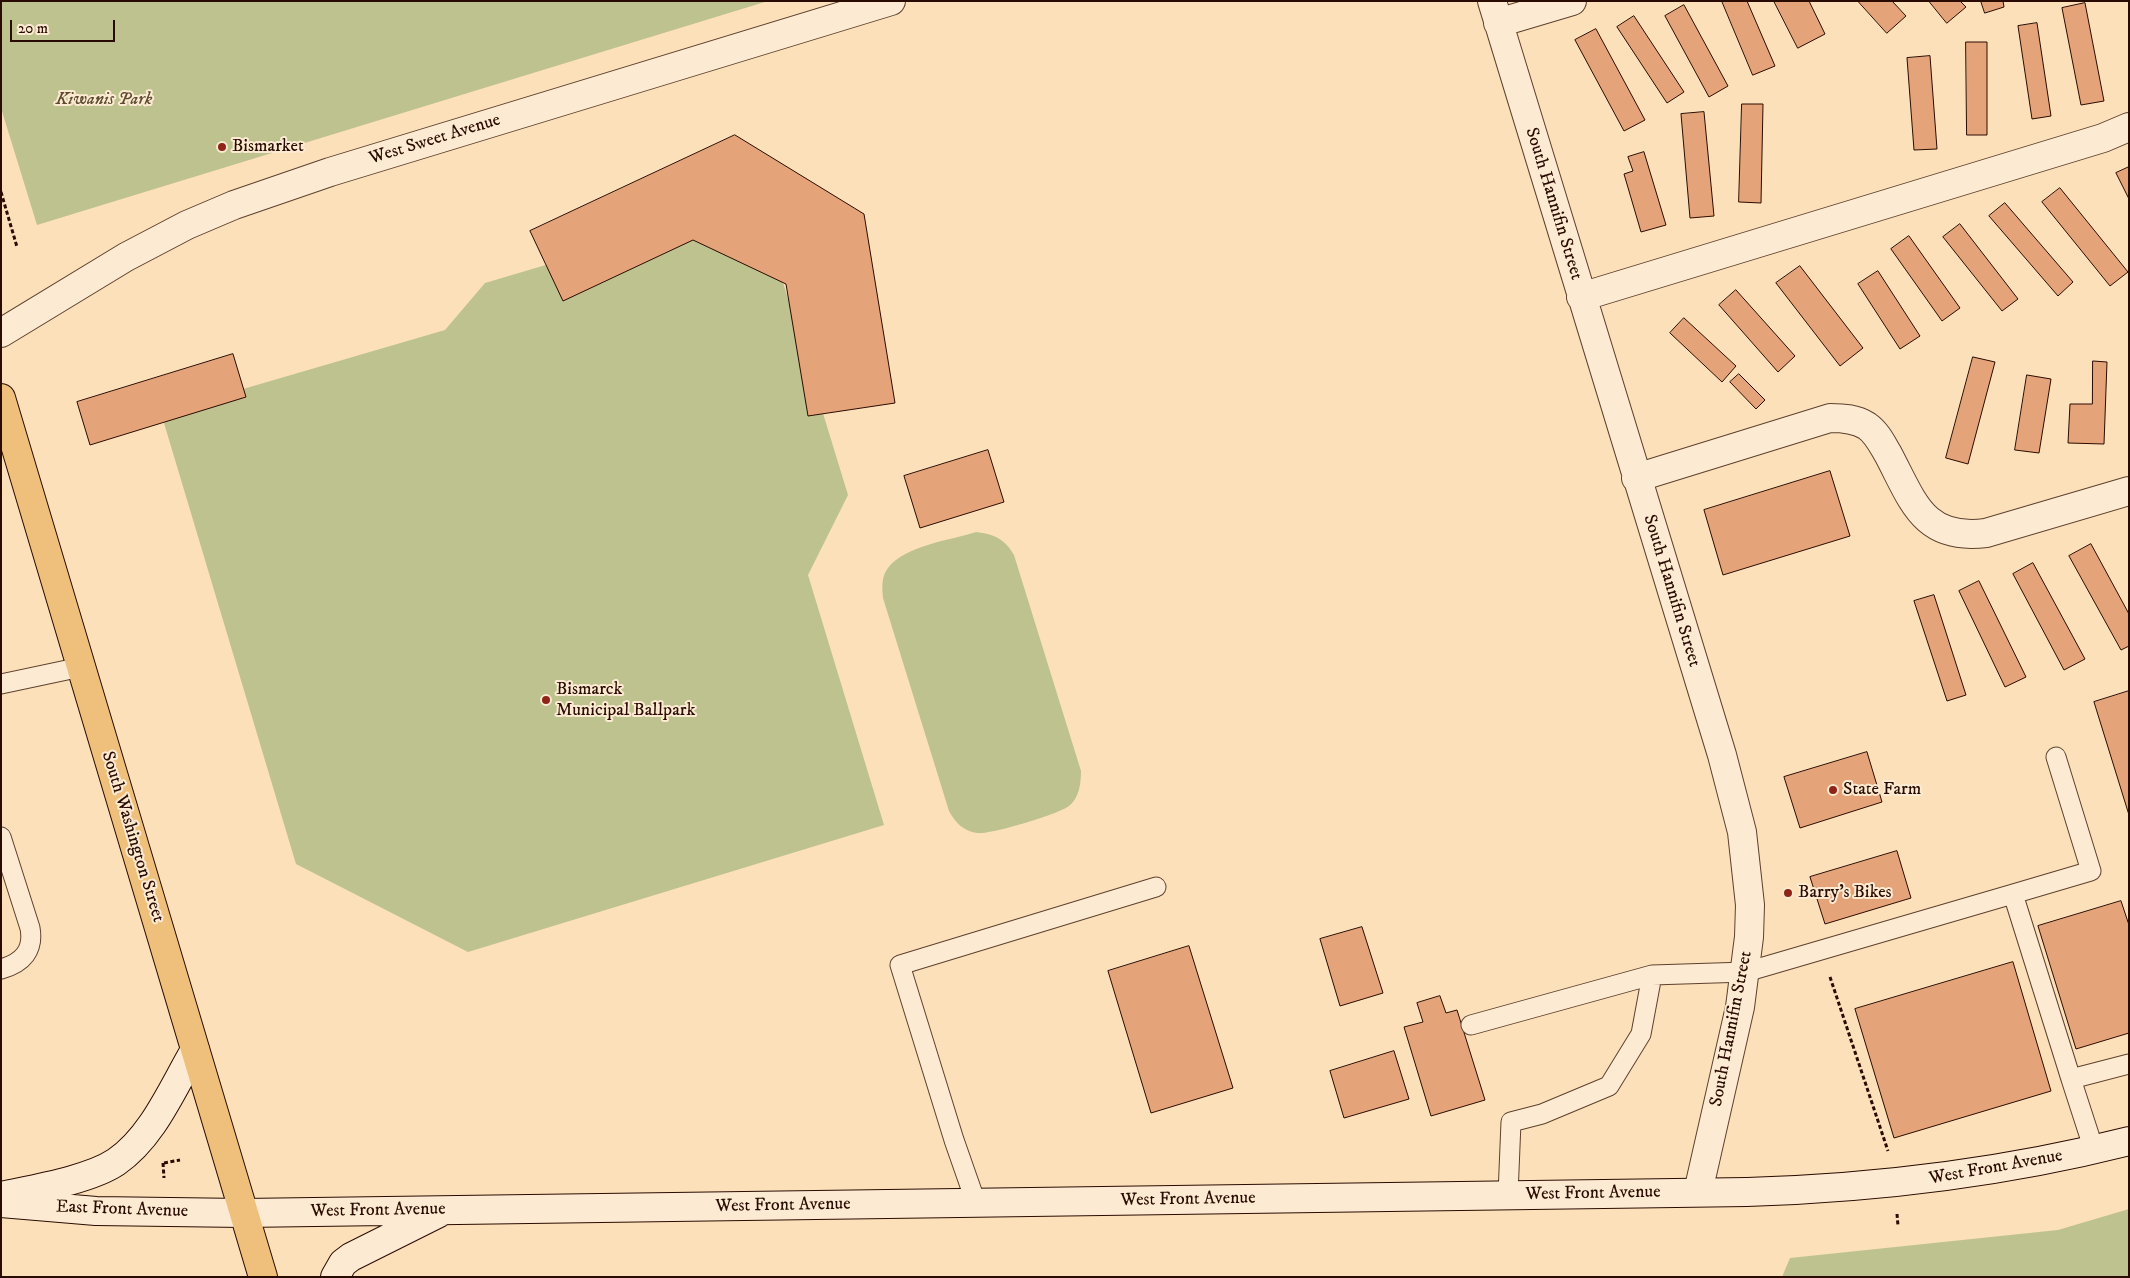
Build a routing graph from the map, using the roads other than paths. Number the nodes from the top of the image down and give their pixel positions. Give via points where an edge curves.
1 (891, 1) edge
2 (1572, 1) edge
3 (1495, 12) edge
4 (2129, 127) edge
5 (1581, 297) junction
6 (1, 333) edge
7 (1, 398) edge
8 (1636, 478) junction
9 (2129, 491) edge
10 (81, 667) junction
11 (1, 684) edge
12 (2056, 756) dead end
13 (1, 837) edge
14 (1156, 887) dead end
15 (2013, 894) junction
16 (1, 970) edge
17 (1746, 972) junction
18 (1652, 975) junction
19 (1471, 1025) dead end
20 (195, 1050) junction
21 (2129, 1064) edge
22 (2071, 1079) junction
23 (2129, 1141) edge
24 (2094, 1150) junction
25 (1698, 1192) junction
26 (1508, 1195) junction
27 (1, 1196) edge
28 (1, 1203) edge
29 (976, 1203) junction
30 (447, 1209) junction
31 (243, 1213) junction
32 (263, 1277) edge
33 (335, 1277) edge

1 - 6 street, West Sweet Avenue via 330,172 242,202 187,225 126,257
2 - 3 street
3 - 5 street, South Hannifin Street
4 - 5 street
5 - 8 street, South Hannifin Street
7 - 10 main road, South Washington Street
8 - 9 street via 1830,418 1845,418 1868,427 1878,437 1916,506 1929,521 1946,532 1965,535 1986,532
8 - 17 street, South Hannifin Street via 1722,756 1742,832 1750,905
10 - 11 lane
10 - 20 main road, South Washington Street
12 - 15 lane via 2091,871
13 - 16 lane via 32,941 28,953
14 - 29 lane via 900,965
15 - 17 lane
15 - 22 lane
17 - 18 lane
17 - 25 street, South Hannifin Street
18 - 19 lane
18 - 26 lane via 1641,1034 1609,1086 1542,1114 1510,1122
20 - 27 street via 145,1134 115,1162 82,1176
20 - 31 main road, South Washington Street
21 - 22 lane
22 - 24 lane
23 - 24 street, West Front Avenue
24 - 25 street, West Front Avenue via 1997,1170 1892,1184
25 - 26 street, West Front Avenue
26 - 29 street, West Front Avenue
28 - 31 street, East Front Avenue via 96,1211
29 - 30 street, West Front Avenue
30 - 31 street, West Front Avenue
30 - 33 street via 351,1257
31 - 32 main road, South Washington Street

